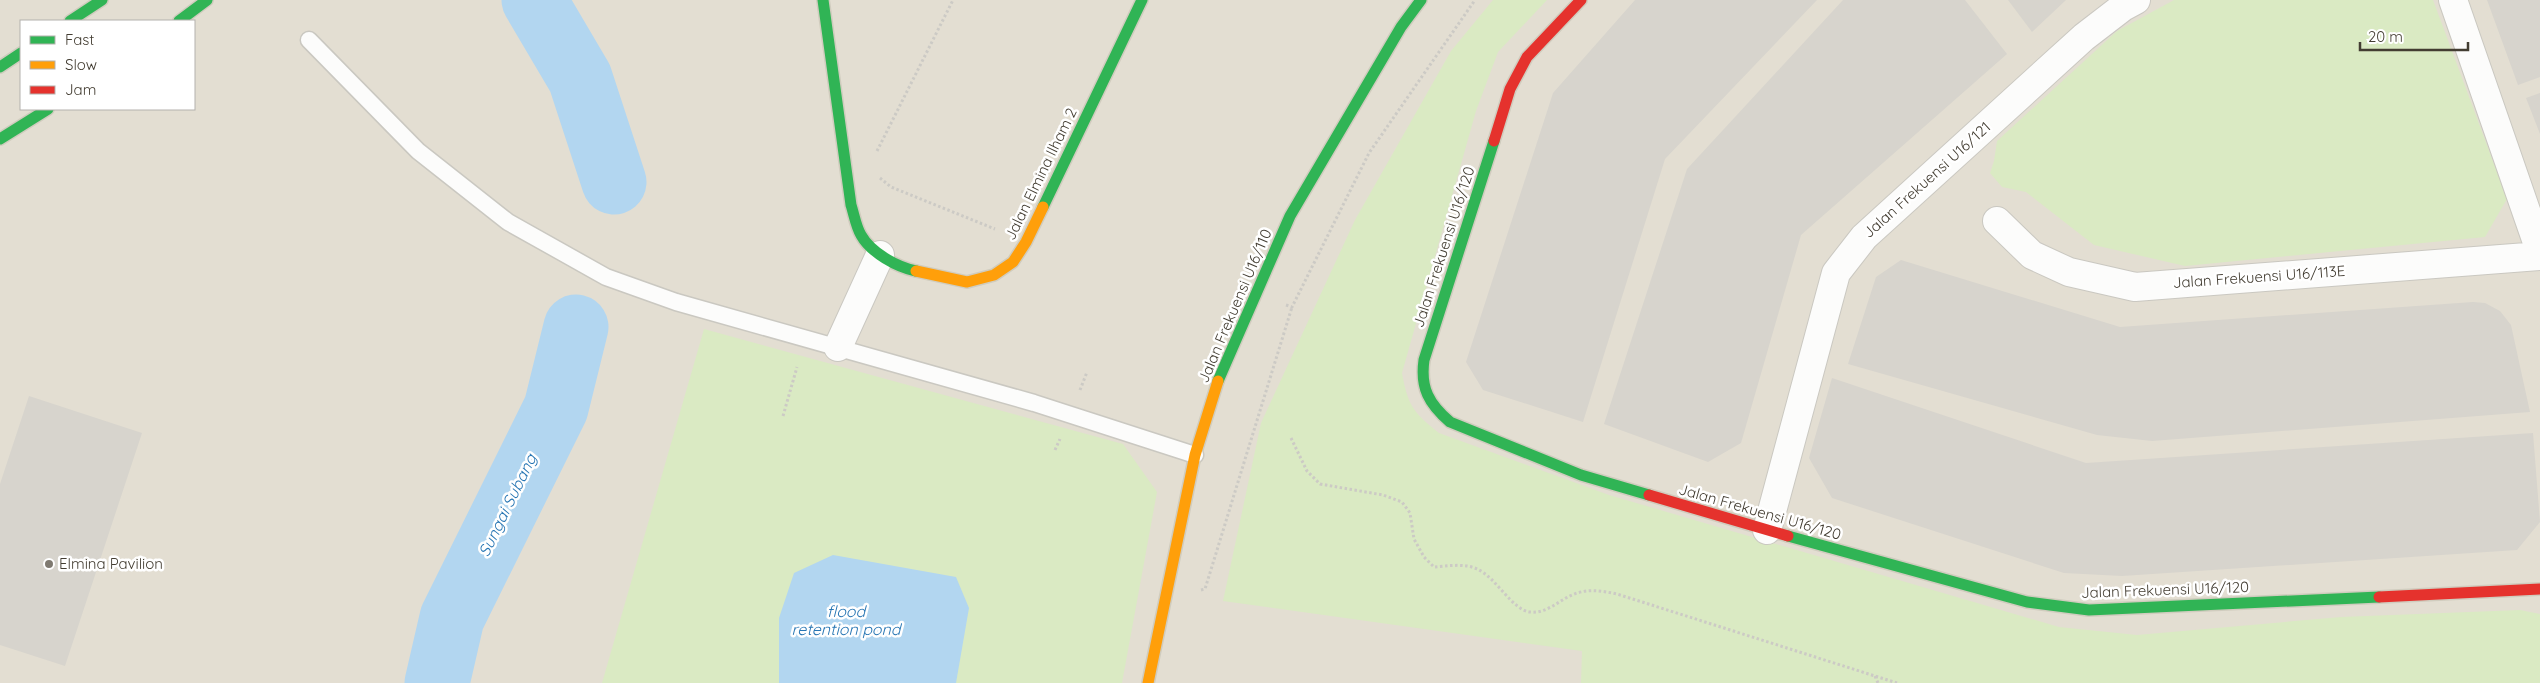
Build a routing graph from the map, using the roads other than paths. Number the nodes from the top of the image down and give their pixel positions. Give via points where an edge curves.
1 (102, 0) edge
2 (207, 0) edge
3 (823, 0) edge
4 (1142, 0) edge
5 (1421, 0) edge
6 (1580, 0) edge
7 (2136, 0) edge
8 (2453, 0) edge
9 (72, 20) edge
10 (180, 20) edge
11 (309, 40) dead end
12 (20, 54) edge
13 (0, 67) edge
14 (46, 110) edge
15 (0, 139) edge
16 (1997, 221) dead end
17 (2540, 251) edge
18 (880, 256) junction
19 (2540, 256) edge
20 (838, 347) junction
21 (1195, 454) junction
22 (1767, 530) junction
23 (2540, 589) edge
24 (1148, 683) edge

1 - 9 street
2 - 10 street
3 - 18 street, Jalan Elmina Ilham 2 via 851,205 861,236
4 - 18 street, Jalan Elmina Ilham 2 via 1026,242 1012,262 994,276 967,282 907,269
5 - 21 street, Jalan Frekuensi U16/110 via 1401,27 1290,216 1222,367
6 - 22 street, Jalan Frekuensi U16/120 via 1527,57 1510,89 1420,379 1427,397 1450,422 1581,475
7 - 22 street, Jalan Frekuensi U16/121 via 2084,37 1871,230 1836,273
8 - 17 street
11 - 20 lane via 418,151 508,222 606,277 676,302
12 - 13 street
14 - 15 street
16 - 19 street, Jalan Frekuensi U16/113E via 2032,255 2069,272 2135,287
18 - 20 street
20 - 21 lane via 1034,403
21 - 24 street, Jalan Frekuensi U16/110
22 - 23 street, Jalan Frekuensi U16/120 via 2027,602 2089,610

